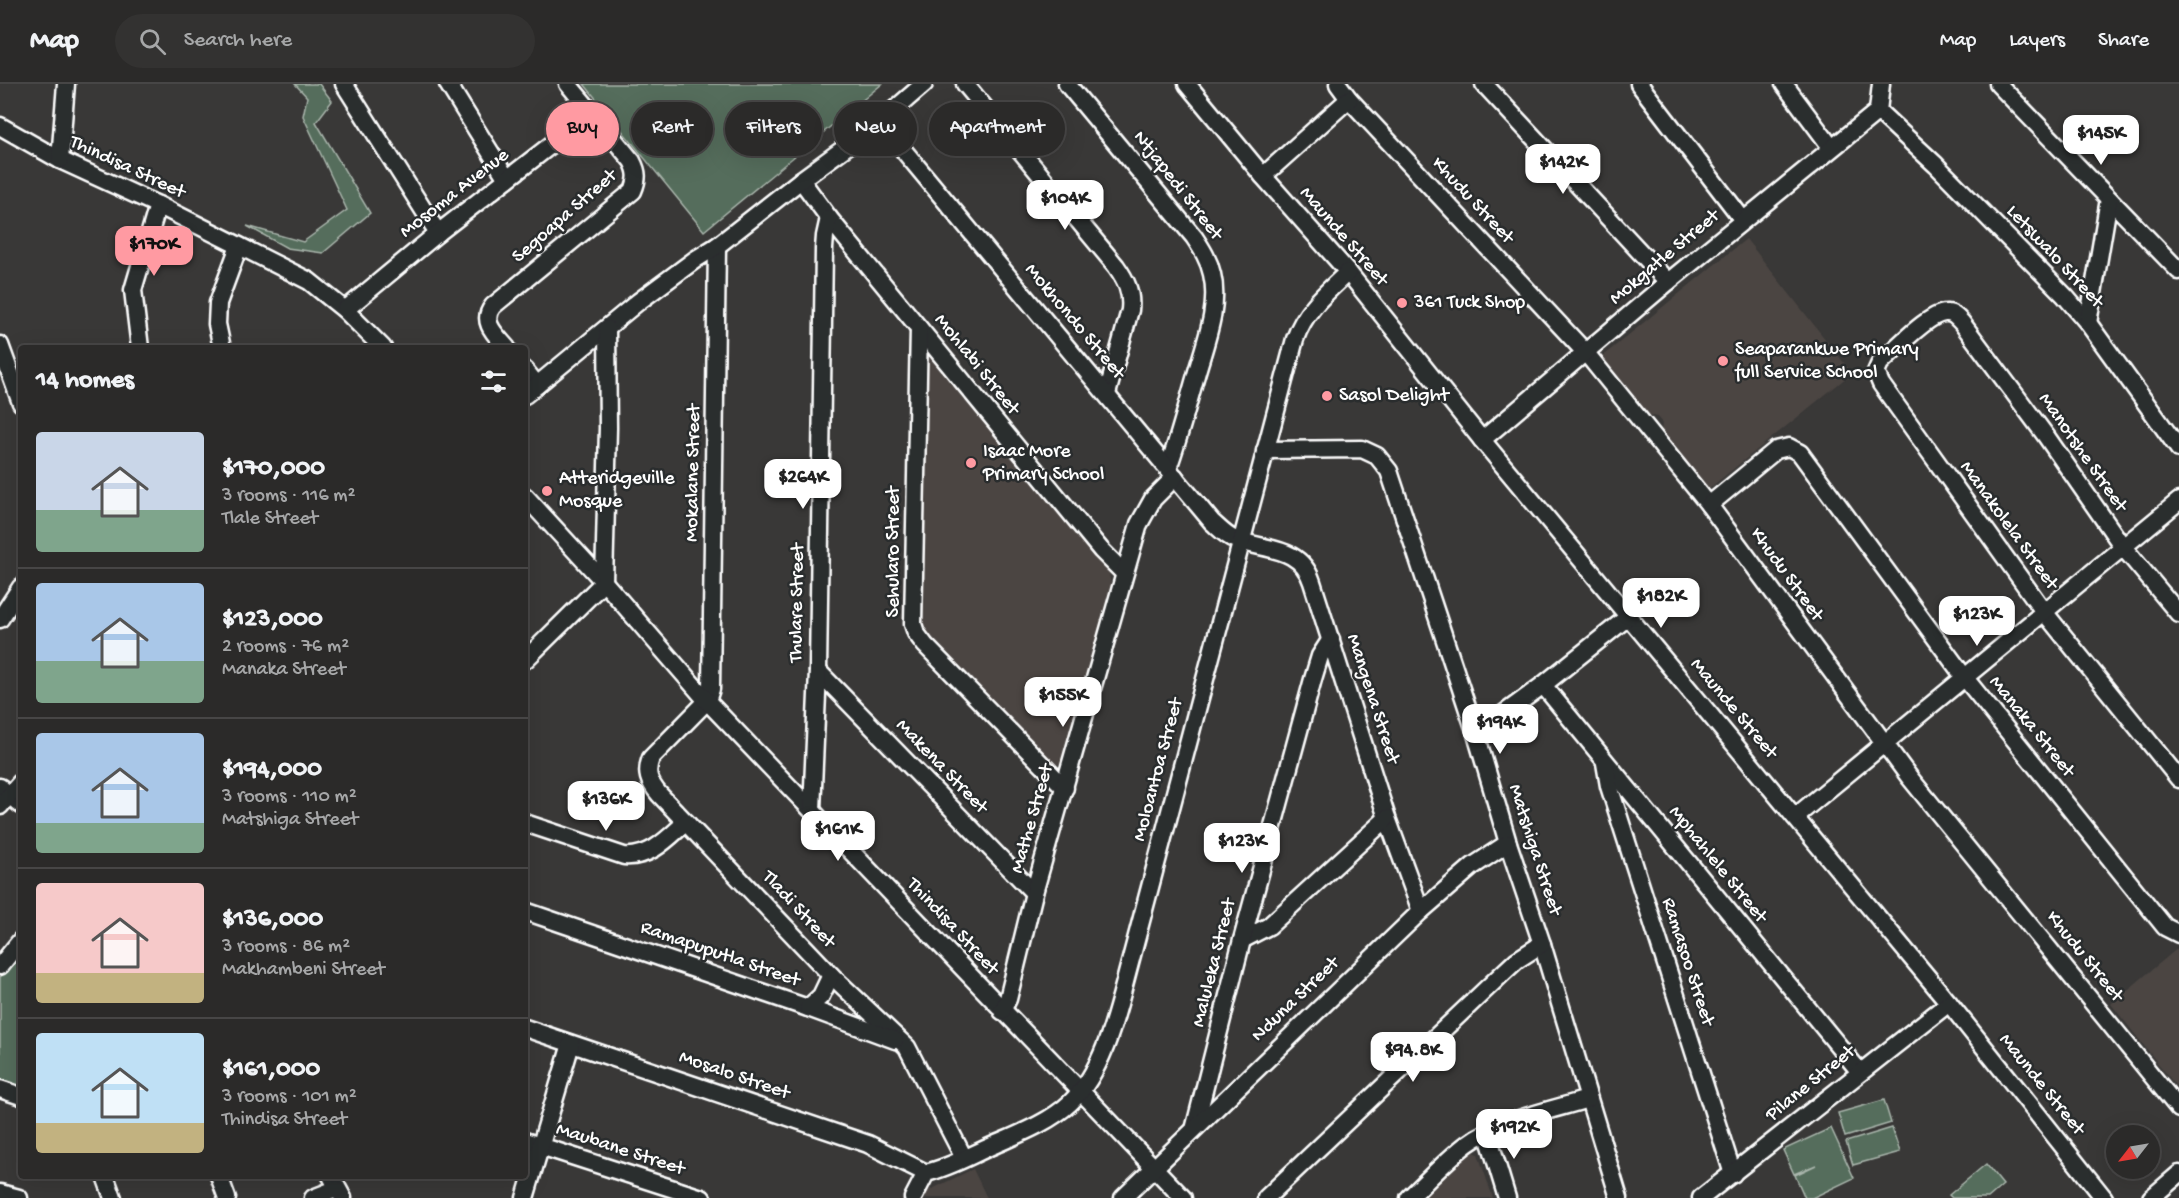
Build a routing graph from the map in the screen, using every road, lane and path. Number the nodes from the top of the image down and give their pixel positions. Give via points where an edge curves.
1 (66, 84) edge
2 (344, 84) edge
3 (447, 84) edge
4 (568, 84) edge
5 (924, 84) edge
6 (965, 84) edge
7 (1066, 84) edge
8 (1187, 84) edge
9 (1338, 84) edge
10 (1484, 84) edge
11 (1639, 84) edge
12 (1784, 84) edge
13 (1881, 84) edge
14 (1998, 84) edge
15 (1348, 99) junction
16 (583, 102) edge
17 (903, 102) edge
18 (1878, 111) junction
19 (0, 126) edge
20 (619, 145) edge
21 (1832, 147) junction
22 (546, 149) edge
23 (834, 156) edge
24 (908, 156) edge
25 (60, 160) junction
26 (1263, 176) junction
27 (507, 179) junction
28 (801, 180) junction
29 (2109, 199) junction
30 (158, 205) junction
31 (829, 218) junction
32 (1743, 220) junction
33 (438, 233) junction
34 (239, 246) junction
35 (717, 246) junction
36 (2179, 271) edge
37 (1348, 273) junction
38 (1668, 282) junction
39 (345, 310) junction
40 (1954, 315) joint
41 (2088, 323) junction
42 (919, 328) junction
43 (607, 329) junction
44 (0, 345) edge
45 (140, 345) edge
46 (222, 345) edge
47 (380, 345) edge
48 (505, 345) edge
49 (1586, 353) junction
50 (531, 390) edge
51 (1107, 394) junction
52 (18, 395) edge
53 (1482, 440) junction
54 (2179, 449) edge
55 (1265, 450) junction
56 (1171, 472) junction
57 (528, 499) edge
58 (2179, 501) edge
59 (1709, 505) junction
60 (1241, 541) junction
61 (2123, 547) junction
62 (1124, 573) junction
63 (604, 582) junction
64 (18, 591) edge
65 (2044, 613) junction
66 (2179, 614) edge
67 (1628, 617) junction
68 (0, 618) edge
69 (1331, 639) junction
70 (528, 657) edge
71 (818, 671) junction
72 (1965, 678) junction
73 (1543, 685) junction
74 (707, 701) junction
75 (1476, 734) junction
76 (1884, 743) junction
77 (1605, 761) junction
78 (2179, 779) edge
79 (1065, 788) junction
80 (812, 810) junction
81 (1796, 817) junction
82 (1387, 818) junction
83 (686, 822) junction
84 (528, 824) edge
85 (1508, 843) junction
86 (1034, 893) junction
87 (1421, 911) junction
88 (528, 912) edge
89 (2179, 934) edge
90 (1242, 940) junction
91 (1542, 944) junction
92 (18, 945) edge
93 (0, 966) edge
94 (831, 975) junction
95 (1949, 1003) junction
96 (808, 1008) junction
97 (1002, 1011) junction
98 (528, 1029) edge
99 (901, 1042) junction
100 (571, 1044) junction
101 (1860, 1072) junction
102 (0, 1089) edge
103 (1081, 1092) junction
104 (18, 1094) edge
105 (1588, 1099) junction
106 (2179, 1109) edge
107 (1195, 1126) junction
108 (1487, 1132) junction
109 (533, 1144) edge
110 (964, 1158) junction
111 (1155, 1168) junction
112 (926, 1173) junction
113 (1733, 1174) junction
114 (2179, 1174) edge
115 (528, 1178) edge
116 (106, 1179) edge
117 (220, 1179) edge
118 (528, 1179) edge
119 (337, 1188) edge
120 (0, 1193) edge
121 (19, 1198) edge
122 (113, 1198) edge
123 (227, 1198) edge
124 (313, 1198) edge
125 (525, 1198) edge
126 (702, 1198) edge
127 (913, 1198) edge
128 (1123, 1198) edge
129 (1183, 1198) edge
130 (1266, 1198) edge
131 (1409, 1198) edge
132 (1507, 1198) edge
133 (1619, 1198) edge
134 (1701, 1198) edge
135 (2104, 1198) edge
136 (2151, 1198) edge

1 - 25 street
2 - 33 street
3 - 27 street
4 - 16 street
5 - 17 street
6 - 51 street via 1116,266 1129,288 1130,310
7 - 56 street, Ntjapedi Street via 1194,237 1213,275 1210,325
8 - 26 street, Maunde Street
9 - 15 street, Khudu Street
10 - 38 street
11 - 32 street
12 - 21 street
13 - 18 street
14 - 29 street
15 - 26 street
15 - 49 street, Khudu Street
18 - 21 street, Mokgatle Street
18 - 41 street, Letswalo Street via 2040,269
19 - 25 street, Thindisa Street
20 - 48 street, Segoapa Street via 637,170 633,191 493,306 488,312 489,326
21 - 32 street, Mokgatle Street
22 - 27 street, Mosoma Avenue
23 - 28 street
24 - 51 street, Mokhondo Street
25 - 30 street, Thindisa Street
26 - 37 street, Maunde Street
27 - 33 street, Mosoma Avenue
28 - 31 street, Mohlabi Street
28 - 35 street
29 - 36 street
29 - 41 street
30 - 34 street, Thindisa Street
30 - 45 street via 133,291
31 - 42 street, Mohlabi Street
31 - 71 street, Thulare Street via 824,249
32 - 38 street, Mokgatle Street
33 - 39 street, Mosoma Avenue
34 - 39 street, Thindisa Street via 309,281
34 - 46 street via 218,303
35 - 43 street via 665,281
35 - 74 street, Mokalane Street via 711,689
37 - 53 street, Maunde Street
37 - 55 street, Moloantoa Street via 1302,321
38 - 49 street, Mokgatle Street
39 - 47 street, Thindisa Street
40 - 61 street, Manotshe Street via 2039,426
40 - 65 street, Manakolela Street via 1943,313 1929,320 1880,363 1876,372
41 - 54 street, Letswalo Street
42 - 62 street, Mohlabi Street
42 - 79 street, Sehularo Street via 913,624 925,645
43 - 50 street
43 - 63 street
44 - 52 street
49 - 53 street, Mokgatle Street
49 - 59 street, Khudu Street
51 - 56 street, Mokhondo Street
53 - 67 street, Maunde Street
55 - 60 street, Moloantoa Street
55 - 75 street, Matshiga Street via 1362,449 1384,462 1394,481
56 - 60 street, Mokhondo Street via 1212,522 1232,539
56 - 62 street, Mathe Street via 1143,515
57 - 63 street, Thindisa Street
58 - 61 street
59 - 72 street, Manaka Street via 1776,450 1794,449
59 - 76 street, Khudu Street
60 - 69 street, Mangena Street via 1292,555 1305,565
60 - 103 street, Moloantoa Street via 1117,1010 1097,1066
61 - 65 street
61 - 66 street, Manotshe Street
62 - 79 street, Mathe Street
63 - 70 street
63 - 74 street, Thindisa Street
64 - 68 street
65 - 72 street
65 - 78 street, Manakolela Street
67 - 73 street
67 - 81 street, Maunde Street
69 - 82 street, Mangena Street
69 - 90 street, Maluleka Street via 1316,667
71 - 80 street, Thulare Street
71 - 86 street, Makena Street
72 - 76 street
72 - 89 street, Manaka Street via 2165,927
73 - 75 street
73 - 77 street, Mphahlele Street
74 - 80 street, Thindisa Street
74 - 83 street, Tladi Street via 657,750 648,766 653,786
75 - 85 street, Matshiga Street
76 - 81 street
76 - 106 street, Khudu Street
77 - 101 street, Mphahlele Street
77 - 113 street, Ramasoo Street via 1612,797
79 - 86 street, Mathe Street
80 - 97 street, Thindisa Street
81 - 95 street, Maunde Street
82 - 87 street, Mangena Street
82 - 90 street via 1269,926
83 - 84 street via 655,849 634,857
83 - 94 street, Tladi Street
85 - 87 street, Nduna Street via 1473,866
85 - 91 street, Matshiga Street
86 - 97 street, Mathe Street
87 - 107 street, Nduna Street
88 - 96 street, Ramapuputla Street
90 - 107 street, Maluleka Street
91 - 105 street, Matshiga Street
91 - 130 street via 1503,973
92 - 93 street
94 - 96 street via 821,996
94 - 99 street, Tladi Street
95 - 101 street, Pilane Street
95 - 135 street, Maunde Street
96 - 99 street, Ramapuputla Street
97 - 103 street, Thindisa Street
98 - 100 street, Mosalo Street
99 - 110 street, Tladi Street via 912,1054
100 - 109 street
100 - 112 street, Mosalo Street via 868,1144
101 - 113 street, Pilane Street
102 - 104 street
103 - 110 street, Moloantoa Street via 1046,1119
103 - 111 street, Thindisa Street
105 - 108 street
105 - 133 street, Matshiga Street
107 - 111 street, Nduna Street
108 - 131 street via 1468,1143
108 - 132 street
109 - 115 street
109 - 126 street, Maubane Street
110 - 112 street, Moloantoa Street via 947,1168
111 - 128 street, Nduna Street
111 - 129 street, Thindisa Street
112 - 127 street
113 - 134 street, Pilane Street
114 - 136 street
116 - 122 street
117 - 123 street
118 - 125 street
119 - 124 street
120 - 121 street

